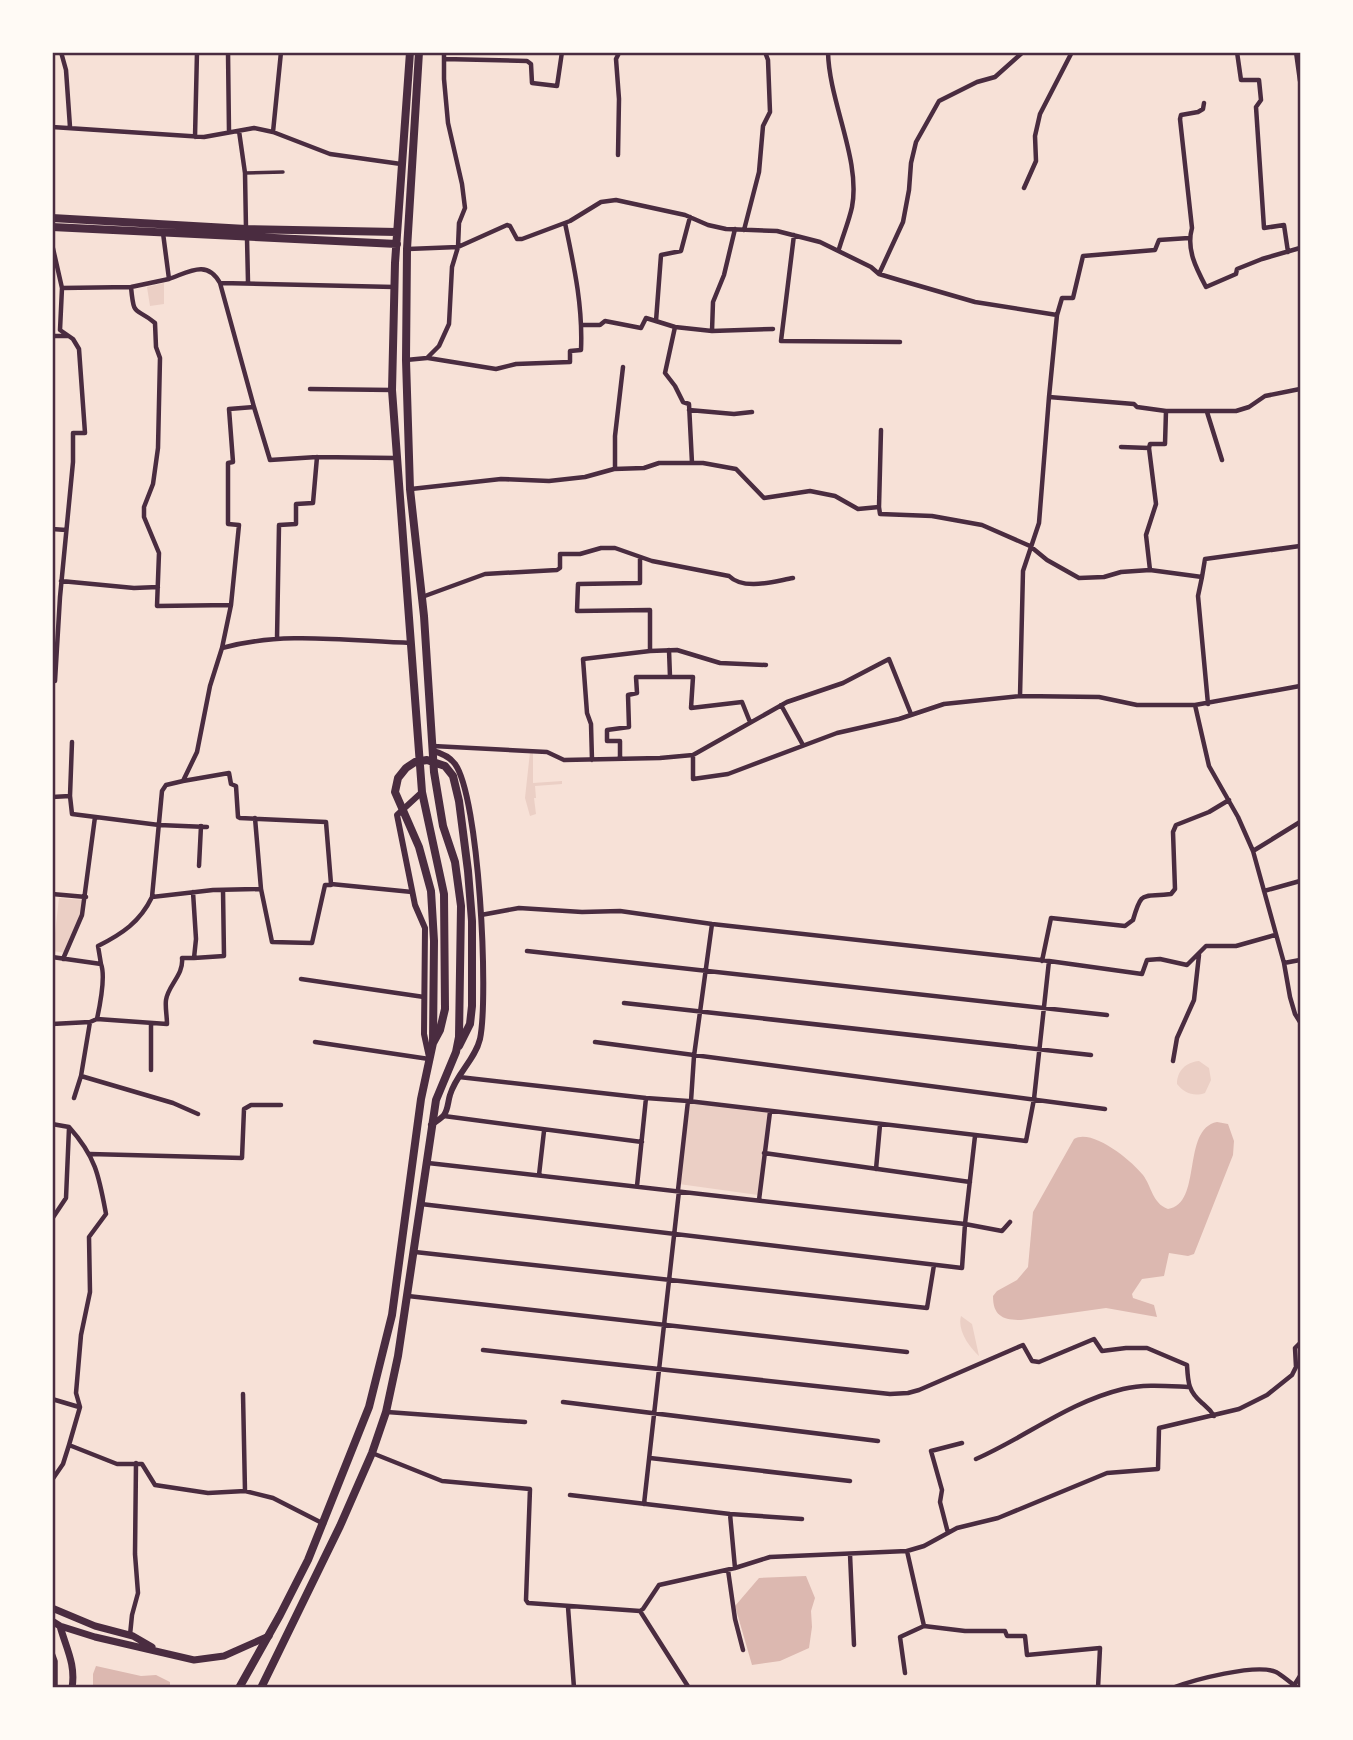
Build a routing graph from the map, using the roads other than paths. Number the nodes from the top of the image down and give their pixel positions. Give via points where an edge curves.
1 (61, 52) edge
2 (197, 52) edge
3 (228, 52) edge
4 (281, 52) edge
5 (410, 52) edge
6 (419, 52) edge
7 (562, 52) edge
8 (622, 52) edge
9 (765, 52) edge
10 (828, 52) edge
11 (1023, 52) edge
12 (1072, 52) edge
13 (1237, 52) edge
14 (1296, 52) edge
15 (444, 56) edge
16 (1300, 81) edge
17 (1204, 103) dead end
18 (52, 127) edge
19 (70, 127) junction
20 (239, 131) junction
21 (229, 132) junction
22 (273, 132) junction
23 (195, 137) junction
24 (618, 155) dead end
25 (401, 164) junction
26 (283, 172) dead end
27 (244, 173) junction
28 (1024, 188) dead end
29 (690, 217) junction
30 (52, 218) edge
31 (565, 223) junction
32 (52, 227) edge
33 (735, 229) junction
34 (744, 230) junction
35 (163, 232) junction
36 (397, 232) junction
37 (246, 233) junction
38 (794, 235) junction
39 (1189, 238) junction
40 (52, 244) edge
41 (397, 244) junction
42 (458, 247) junction
43 (1300, 248) edge
44 (407, 249) junction
45 (839, 249) junction
46 (1288, 252) junction
47 (55, 273) edge
48 (879, 274) junction
49 (169, 279) junction
50 (248, 282) junction
51 (220, 283) junction
52 (131, 286) junction
53 (394, 287) junction
54 (61, 288) junction
55 (1057, 315) junction
56 (656, 321) junction
57 (582, 325) junction
58 (675, 327) junction
59 (773, 329) dead end
60 (712, 331) junction
61 (52, 336) edge
62 (68, 336) junction
63 (900, 342) dead end
64 (392, 358) junction
65 (427, 358) junction
66 (406, 359) junction
67 (623, 368) dead end
68 (310, 389) dead end
69 (1300, 389) edge
70 (391, 390) junction
71 (1049, 397) junction
72 (254, 407) junction
73 (689, 410) junction
74 (1166, 411) junction
75 (752, 412) dead end
76 (1207, 412) junction
77 (881, 430) dead end
78 (1121, 447) dead end
79 (1149, 449) junction
80 (317, 457) junction
81 (395, 457) junction
82 (1222, 460) dead end
83 (692, 463) junction
84 (615, 469) junction
85 (410, 489) junction
86 (879, 507) junction
87 (52, 529) edge
88 (66, 530) junction
89 (1030, 545) junction
90 (1300, 546) edge
91 (640, 558) junction
92 (1150, 570) junction
93 (1202, 577) junction
94 (793, 578) dead end
95 (61, 581) junction
96 (158, 587) junction
97 (421, 597) junction
98 (231, 605) junction
99 (277, 639) junction
100 (412, 643) junction
101 (222, 648) junction
102 (669, 650) junction
103 (650, 651) junction
104 (766, 665) dead end
105 (670, 677) junction
106 (52, 681) edge
107 (1300, 686) edge
108 (1020, 696) junction
109 (1208, 704) junction
110 (781, 705) junction
111 (1195, 705) junction
112 (911, 714) junction
113 (750, 722) junction
114 (72, 741) dead end
115 (803, 745) junction
116 (433, 748) junction
117 (693, 755) junction
118 (620, 758) junction
119 (592, 760) junction
120 (183, 781) junction
121 (422, 792) junction
122 (71, 796) junction
123 (52, 797) edge
124 (1229, 800) junction
125 (95, 817) junction
126 (255, 818) junction
127 (1300, 822) edge
128 (159, 825) junction
129 (1252, 851) junction
130 (199, 866) dead end
131 (1300, 881) edge
132 (331, 884) junction
133 (223, 890) junction
134 (261, 890) junction
135 (193, 891) junction
136 (1264, 891) junction
137 (413, 893) junction
138 (52, 894) edge
139 (86, 897) junction
140 (152, 897) junction
141 (481, 915) junction
142 (712, 924) junction
143 (1275, 935) junction
144 (527, 951) dead end
145 (1199, 955) junction
146 (52, 957) edge
147 (63, 958) junction
148 (194, 958) junction
149 (1300, 960) edge
150 (1042, 961) junction
151 (1049, 961) junction
152 (1284, 963) junction
153 (102, 964) junction
154 (706, 970) junction
155 (301, 979) dead end
156 (425, 997) junction
157 (624, 1003) dead end
158 (1043, 1007) junction
159 (700, 1011) junction
160 (1108, 1015) dead end
161 (97, 1019) junction
162 (90, 1022) junction
163 (1300, 1022) edge
164 (52, 1024) edge
165 (151, 1024) junction
166 (315, 1042) dead end
167 (595, 1042) dead end
168 (433, 1043) junction
169 (1038, 1048) junction
170 (456, 1052) junction
171 (1091, 1055) dead end
172 (694, 1056) junction
173 (429, 1059) junction
174 (1173, 1061) dead end
175 (151, 1070) dead end
176 (81, 1076) junction
177 (459, 1077) junction
178 (74, 1098) dead end
179 (646, 1098) junction
180 (1034, 1099) junction
181 (689, 1101) junction
182 (281, 1105) dead end
183 (1104, 1109) dead end
184 (769, 1112) junction
185 (198, 1114) dead end
186 (444, 1116) junction
187 (52, 1124) edge
188 (431, 1125) junction
189 (880, 1125) junction
190 (69, 1128) junction
191 (544, 1131) junction
192 (975, 1136) junction
193 (642, 1143) junction
194 (764, 1153) junction
195 (90, 1154) junction
196 (426, 1162) junction
197 (876, 1169) junction
198 (539, 1175) junction
199 (970, 1182) junction
200 (637, 1186) junction
201 (678, 1191) junction
202 (759, 1200) junction
203 (420, 1204) junction
204 (52, 1219) edge
205 (1010, 1222) dead end
206 (965, 1224) junction
207 (674, 1234) junction
208 (414, 1252) junction
209 (934, 1265) junction
210 (669, 1280) junction
211 (408, 1296) junction
212 (664, 1324) junction
213 (1300, 1343) edge
214 (483, 1350) dead end
215 (907, 1352) dead end
216 (659, 1369) junction
217 (1188, 1387) junction
218 (243, 1394) dead end
219 (52, 1399) edge
220 (563, 1402) dead end
221 (80, 1407) junction
222 (386, 1412) junction
223 (654, 1413) junction
224 (1214, 1416) junction
225 (525, 1422) dead end
226 (877, 1441) dead end
227 (962, 1443) dead end
228 (69, 1445) junction
229 (372, 1453) junction
230 (650, 1458) junction
231 (976, 1459) dead end
232 (136, 1463) junction
233 (52, 1480) edge
234 (850, 1480) dead end
235 (245, 1491) junction
236 (570, 1495) dead end
237 (644, 1504) junction
238 (730, 1514) junction
239 (802, 1519) dead end
240 (324, 1524) junction
241 (948, 1533) junction
242 (907, 1551) junction
243 (850, 1554) junction
244 (735, 1568) junction
245 (728, 1570) junction
246 (568, 1607) junction
247 (52, 1608) edge
248 (640, 1611) junction
249 (56, 1624) edge
250 (924, 1626) junction
251 (130, 1635) junction
252 (269, 1636) junction
253 (855, 1645) dead end
254 (52, 1650) edge
255 (743, 1650) dead end
256 (161, 1653) junction
257 (905, 1673) dead end
258 (1300, 1676) edge
259 (1293, 1686) edge
260 (56, 1688) edge
261 (72, 1688) edge
262 (239, 1688) edge
263 (261, 1688) edge
264 (574, 1688) edge
265 (689, 1688) edge
266 (1098, 1688) edge
267 (1172, 1688) edge

1 - 19 street
2 - 23 street
3 - 21 street
4 - 22 street
5 - 25 main road
6 - 44 main road
7 - 15 street via 557,86 531,83 527,61
8 - 24 street via 616,59
9 - 34 street via 770,112 763,126 759,172
10 - 45 street via 828,72 851,168 852,206
11 - 48 street via 995,77 939,102 916,142 903,222
12 - 28 street via 1041,114 1035,136 1036,161
13 - 46 street via 1241,80 1259,80 1261,100 1256,107 1264,228 1284,225
14 - 16 street
15 - 42 street via 448,123 465,200
17 - 39 street via 1203,109 1181,115 1180,120 1192,228
18 - 19 street
19 - 23 street
20 - 21 street
20 - 22 street
20 - 27 street
21 - 23 street
22 - 25 street via 330,154
25 - 36 main road
26 - 27 street
27 - 37 street
29 - 31 street via 608,199
29 - 33 street
29 - 56 street via 681,251 661,255
30 - 37 main road
31 - 42 street via 519,239 510,226 502,226
31 - 57 street
32 - 35 main road
33 - 34 street
33 - 60 street via 713,302
34 - 38 street
35 - 37 main road
35 - 49 street
36 - 37 main road
36 - 41 main road
37 - 41 main road
37 - 50 street
38 - 45 street
38 - 63 street via 781,341
39 - 46 street via 1193,263 1206,287 1236,274 1237,269
39 - 55 street via 1159,240 1155,250 1083,256 1073,298 1062,298
40 - 47 street
41 - 53 main road
42 - 44 street
42 - 65 street via 452,267 449,324 439,346
43 - 46 street
44 - 66 main road
45 - 48 street
47 - 54 street
48 - 55 street via 975,302
49 - 51 street via 197,269 215,273
49 - 52 street
50 - 51 street
50 - 53 street
51 - 72 street
52 - 54 street
52 - 96 street via 135,312 155,324 160,358 158,448 144,507 159,552
53 - 64 main road
54 - 62 street via 60,330
55 - 71 street
56 - 57 street via 645,318 642,328 605,321
56 - 58 street
57 - 65 street via 581,350 570,351 569,363 496,369
58 - 60 street
58 - 73 street via 665,373
59 - 60 street
61 - 62 street
62 - 88 street via 81,354 85,433 73,433
64 - 66 main road
64 - 70 main road
65 - 66 street
66 - 85 main road
67 - 84 street
68 - 70 street
69 - 76 street via 1265,396 1236,411
70 - 81 main road
71 - 74 street via 1116,401
71 - 89 street via 1039,523
72 - 80 street via 270,460
72 - 98 street via 229,409 233,462 228,463 228,524 239,525
73 - 75 street
73 - 83 street
74 - 76 street
74 - 79 street via 1165,444 1150,444
76 - 82 street
77 - 86 street
78 - 79 street
79 - 92 street via 1156,504 1146,535
80 - 81 street
80 - 99 street via 313,503 296,505 296,524 279,525
81 - 100 main road
83 - 84 street
83 - 86 street via 737,469 764,498 810,491 835,496 858,509
84 - 85 street via 549,481 501,479
85 - 97 main road
86 - 89 street via 880,514 982,524
87 - 88 street
88 - 95 street
89 - 92 street via 1079,578
89 - 108 street via 1023,571
90 - 93 street via 1205,559
91 - 94 street via 754,584
91 - 97 street via 615,548 562,553 557,570 485,574
91 - 103 street via 640,583 578,584 577,610 650,610
92 - 93 street
93 - 109 street via 1198,596
95 - 96 street
95 - 106 street
96 - 98 street via 159,608
97 - 116 main road
98 - 101 street
99 - 100 street
99 - 101 street
100 - 121 main road
101 - 120 street via 197,752
102 - 103 street
102 - 104 street via 720,663
102 - 105 street
103 - 119 street via 583,659
105 - 113 street via 693,677 691,709 742,702
105 - 118 street via 636,677 637,693 628,694 629,727 607,730 607,741 620,741
107 - 109 street
108 - 111 street
108 - 112 street via 944,704
109 - 111 street
110 - 112 street via 889,659
110 - 113 street
110 - 115 street
111 - 124 street via 1209,766
112 - 115 street
113 - 117 street
114 - 122 street
115 - 117 street via 728,774 693,779
116 - 119 street via 547,752 564,761
116 - 141 street via 455,764 464,789
116 - 170 main road via 437,793 461,906
117 - 118 street
118 - 119 street
120 - 126 street via 229,773 231,785 236,786 238,817
120 - 128 street via 163,787
121 - 137 street via 397,815
121 - 168 main road via 445,906 445,1009
122 - 123 street
122 - 125 street via 72,814
124 - 129 street
124 - 150 street via 1176,825 1175,889 1171,894 1143,896 1133,920 1125,926 1051,918
125 - 128 street
125 - 139 street
126 - 132 street via 326,822
126 - 134 street
127 - 129 street
128 - 130 street via 204,826
128 - 140 street
129 - 136 street
131 - 136 street
132 - 134 street via 325,885 312,943 272,942
132 - 137 street
133 - 134 street
133 - 135 street
133 - 148 street via 224,957
135 - 140 street
135 - 148 street
136 - 143 street
137 - 156 street via 425,928
138 - 139 street
139 - 147 street
140 - 153 street via 135,923 98,946
141 - 142 street via 519,908 620,911
141 - 177 street via 481,1028 474,1055
142 - 150 street
142 - 154 street
143 - 145 street via 1236,946 1206,946
143 - 152 street
144 - 154 street
145 - 151 street via 1188,965 1147,960 1142,974
145 - 174 street via 1194,1000 1177,1038
146 - 147 street
147 - 153 street
148 - 165 street via 182,958 179,976 166,999 167,1024
149 - 152 street
150 - 151 street
151 - 158 street
152 - 163 street
153 - 161 street
154 - 158 street
154 - 159 street
155 - 156 street
156 - 173 street
157 - 159 street
158 - 160 street
158 - 169 street
159 - 169 street
159 - 172 street
161 - 162 street
161 - 165 street
162 - 164 street
162 - 176 street
165 - 175 street
166 - 173 street
167 - 172 street
168 - 170 main road via 431,891 422,854 395,792 401,773 422,761 445,766 453,776 472,921 471,1019
168 - 173 main road
169 - 171 street
169 - 180 street
170 - 188 main road via 439,1089
172 - 180 street
172 - 181 street
173 - 240 main road via 387,1339 369,1407
176 - 178 street
176 - 185 street
177 - 179 street
177 - 186 street
179 - 181 street
179 - 193 street
180 - 183 street
180 - 192 street via 1026,1141
181 - 184 street
181 - 201 street
182 - 195 street via 244,1109 242,1158
184 - 189 street
184 - 194 street
186 - 188 street
186 - 191 street
187 - 190 street
188 - 196 main road
189 - 192 street
189 - 197 street
190 - 195 street
190 - 204 street via 66,1198
191 - 193 street
191 - 198 street
192 - 199 street
193 - 200 street
194 - 197 street
194 - 202 street
195 - 221 street via 106,1214 89,1237 90,1292 76,1393
196 - 198 street
196 - 203 main road
197 - 199 street
198 - 200 street
199 - 206 street
200 - 201 street
201 - 202 street
201 - 207 street
202 - 206 street
203 - 207 street
203 - 208 main road
205 - 206 street via 1002,1231
206 - 209 street via 962,1268
207 - 209 street
207 - 210 street
208 - 210 street
208 - 211 main road
209 - 210 street via 927,1308
210 - 212 street
211 - 212 street
211 - 222 main road
212 - 215 street
212 - 216 street
213 - 224 street via 1292,1374 1258,1400
214 - 216 street
216 - 217 street via 908,1393 1023,1345 1032,1361 1039,1363 1094,1339 1101,1351 1147,1348 1181,1361 1187,1365
216 - 223 street
217 - 224 street
217 - 231 street via 1150,1386 1101,1396
218 - 235 street
219 - 221 street
220 - 223 street
221 - 228 street
222 - 225 street
222 - 229 main road
223 - 226 street
223 - 230 street
224 - 241 street via 1159,1428 1158,1469 1107,1473 1020,1510
227 - 241 street via 931,1451
228 - 232 street via 117,1464
228 - 233 street
229 - 246 street via 442,1481 530,1489 526,1602
229 - 263 main road
230 - 234 street
230 - 237 street
232 - 235 street via 142,1464 155,1485 208,1493
232 - 251 street via 138,1593
235 - 240 street via 273,1498
236 - 237 street
237 - 238 street
238 - 239 street
238 - 244 street
240 - 252 main road
241 - 242 street
242 - 243 street
242 - 250 street
243 - 244 street via 770,1557
243 - 253 street
244 - 245 street
245 - 248 street via 659,1586
245 - 255 street
246 - 248 street
246 - 264 street
247 - 251 main road via 75,1620
248 - 265 street
249 - 256 main road
249 - 261 main road via 73,1664
250 - 257 street via 900,1637
250 - 266 street via 1025,1636 1027,1655 1100,1648
251 - 256 main road
252 - 256 main road via 214,1658
252 - 262 main road
254 - 260 street
258 - 259 street
259 - 267 street via 1275,1671 1261,1670 1215,1675

